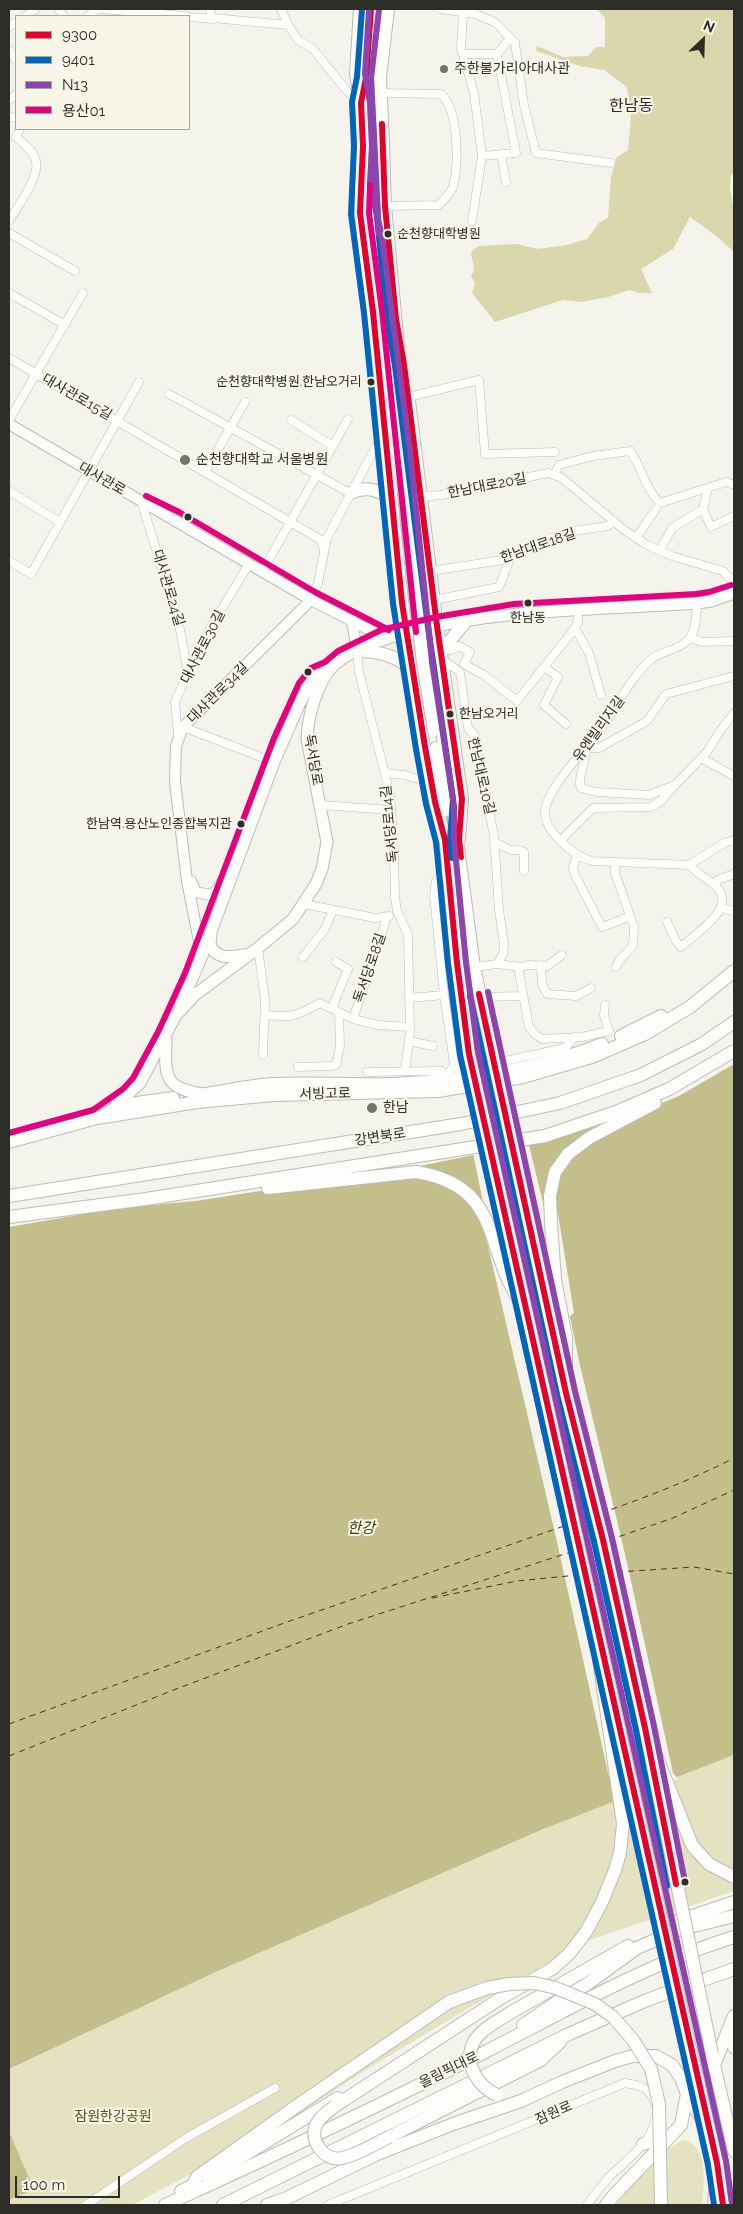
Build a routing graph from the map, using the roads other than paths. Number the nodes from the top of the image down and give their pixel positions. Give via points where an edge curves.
1 (100, 9) edge
2 (210, 9) edge
3 (281, 9) edge
4 (360, 9) edge
5 (371, 9) edge
6 (380, 9) edge
7 (388, 9) edge
8 (441, 9) edge
9 (123, 12) edge
10 (463, 12) junction
11 (165, 13) edge
12 (180, 15) edge
13 (190, 16) edge
14 (251, 22) junction
15 (288, 25) junction
16 (510, 38) junction
17 (463, 54) junction
18 (496, 54) junction
19 (380, 78) junction
20 (381, 92) junction
21 (360, 103) junction
22 (20, 130) edge
23 (502, 154) junction
24 (482, 156) junction
25 (611, 164) dead end
26 (506, 182) dead end
27 (362, 185) junction
28 (385, 206) junction
29 (9, 221) edge
30 (472, 221) dead end
31 (9, 233) edge
32 (75, 271) dead end
33 (9, 293) edge
34 (84, 293) dead end
35 (396, 319) junction
36 (65, 325) junction
37 (9, 358) edge
38 (36, 373) junction
39 (139, 382) dead end
40 (169, 394) dead end
41 (408, 397) junction
42 (245, 402) dead end
43 (348, 418) dead end
44 (9, 420) edge
45 (117, 420) junction
46 (291, 420) dead end
47 (9, 424) edge
48 (230, 427) junction
49 (386, 437) junction
50 (333, 446) junction
51 (555, 452) dead end
52 (88, 471) junction
53 (205, 472) junction
54 (318, 474) junction
55 (554, 475) junction
56 (734, 485) edge
57 (708, 488) junction
58 (9, 491) edge
59 (350, 493) junction
60 (420, 497) junction
61 (391, 499) junction
62 (142, 504) junction
63 (656, 509) dead end
64 (703, 509) junction
65 (734, 516) edge
66 (290, 521) junction
67 (614, 521) junction
68 (60, 522) junction
69 (636, 538) junction
70 (414, 542) junction
71 (660, 550) junction
72 (324, 551) junction
73 (509, 557) junction
74 (9, 561) edge
75 (249, 564) junction
76 (734, 569) edge
77 (430, 571) junction
78 (262, 572) junction
79 (729, 576) junction
80 (734, 583) edge
81 (432, 586) junction
82 (401, 589) junction
83 (734, 593) edge
84 (311, 600) junction
85 (434, 600) junction
86 (697, 603) junction
87 (578, 610) junction
88 (352, 620) junction
89 (466, 621) junction
90 (437, 626) junction
91 (575, 628) junction
92 (407, 633) junction
93 (385, 638) junction
94 (691, 638) junction
95 (734, 641) edge
96 (357, 651) junction
97 (442, 654) junction
98 (544, 667) junction
99 (330, 670) junction
100 (412, 671) junction
101 (188, 673) junction
102 (734, 676) edge
103 (601, 695) dead end
104 (734, 713) edge
105 (566, 724) dead end
106 (438, 729) junction
107 (181, 731) junction
108 (586, 748) junction
109 (701, 758) junction
110 (274, 762) junction
111 (385, 773) junction
112 (734, 776) edge
113 (432, 783) junction
114 (675, 784) junction
115 (321, 805) junction
116 (391, 810) junction
117 (459, 839) junction
118 (445, 840) junction
119 (561, 840) junction
120 (734, 840) edge
121 (494, 843) junction
122 (577, 855) junction
123 (615, 863) junction
124 (235, 865) junction
125 (689, 865) junction
126 (185, 866) junction
127 (524, 871) dead end
128 (445, 873) junction
129 (734, 874) edge
130 (713, 884) junction
131 (304, 904) junction
132 (722, 908) junction
133 (333, 910) junction
134 (397, 911) junction
135 (734, 911) edge
136 (629, 917) junction
137 (386, 918) junction
138 (666, 922) dead end
139 (212, 929) junction
140 (201, 950) junction
141 (254, 951) junction
142 (562, 955) dead end
143 (303, 957) dead end
144 (336, 962) dead end
145 (497, 964) junction
146 (541, 965) junction
147 (474, 967) junction
148 (518, 967) junction
149 (616, 967) dead end
150 (734, 970) edge
151 (591, 988) dead end
152 (444, 995) junction
153 (523, 996) junction
154 (480, 997) junction
155 (409, 998) junction
156 (605, 1005) dead end
157 (332, 1008) junction
158 (339, 1013) junction
159 (176, 1015) junction
160 (264, 1015) junction
161 (353, 1019) junction
162 (734, 1022) edge
163 (410, 1027) junction
164 (166, 1036) junction
165 (575, 1037) junction
166 (409, 1041) junction
167 (433, 1046) dead end
168 (734, 1052) edge
169 (263, 1055) dead end
170 (454, 1064) junction
171 (298, 1067) dead end
172 (442, 1070) dead end
173 (405, 1071) junction
174 (367, 1072) dead end
175 (392, 1084) junction
176 (202, 1094) junction
177 (98, 1118) junction
178 (9, 1142) edge
179 (9, 1196) edge
180 (146, 1199) junction
181 (9, 1217) edge
182 (525, 1308) junction
183 (566, 1393) junction
184 (589, 1596) junction
185 (644, 1728) junction
186 (734, 1877) edge
187 (734, 1902) edge
188 (734, 1916) edge
189 (734, 1937) edge
190 (734, 1969) edge
191 (477, 2014) junction
192 (734, 2017) edge
193 (569, 2034) junction
194 (734, 2047) edge
195 (484, 2052) junction
196 (713, 2060) junction
197 (562, 2082) junction
198 (275, 2088) dead end
199 (687, 2094) junction
200 (711, 2135) junction
201 (673, 2136) junction
202 (643, 2144) junction
203 (734, 2151) edge
204 (717, 2163) junction
205 (193, 2185) junction
206 (86, 2205) edge
207 (160, 2205) edge
208 (165, 2205) edge
209 (223, 2205) edge
210 (267, 2205) edge
211 (328, 2205) edge
212 (587, 2205) edge
213 (606, 2205) edge
214 (661, 2205) edge
215 (714, 2205) edge
216 (723, 2205) edge

1 - 9 street
2 - 14 street via 212,18
3 - 15 street
4 - 21 main road via 356,74
5 - 21 main road via 366,78
6 - 19 main road via 377,46
7 - 19 main road
8 - 10 street
9 - 11 street
10 - 16 street via 495,22
10 - 17 street
11 - 12 street
13 - 14 street
14 - 15 street
15 - 21 street via 298,40 313,49
16 - 18 street
16 - 25 street via 515,43 524,104 536,153
17 - 18 street
17 - 24 street via 474,93
18 - 23 street via 516,153
19 - 20 main road
20 - 28 main road
20 - 28 street via 441,94 448,101 457,137 453,188 439,205
21 - 27 main road
22 - 29 street via 16,137 36,161 35,176
23 - 24 street
23 - 26 street
24 - 30 street
27 - 49 main road via 360,213
27 - 70 main road via 373,238
28 - 35 main road
31 - 32 street
33 - 36 street
34 - 36 street, 대사관로15길
35 - 41 main road
35 - 70 main road
36 - 38 street, 대사관로15길
37 - 38 street
38 - 44 street, 대사관로15길
38 - 45 street, 대사관로15길
39 - 45 street
40 - 48 street
41 - 51 street via 479,380 484,454
41 - 60 main road
42 - 48 street
43 - 50 street
45 - 52 street
45 - 53 street, 대사관로15길
46 - 50 street
47 - 52 street, 대사관로
48 - 53 street
48 - 54 street
49 - 59 street via 375,448
49 - 61 main road
50 - 54 street
52 - 62 street, 대사관로
52 - 68 street
53 - 66 street, 대사관로15길
54 - 59 street
54 - 66 street
55 - 57 street via 559,465 630,451 652,496 660,502
55 - 60 street, 한남대로20길 via 548,473
55 - 67 street
56 - 57 street via 726,482
57 - 64 street
58 - 68 street
59 - 61 main road via 376,489
59 - 72 street via 327,538
60 - 77 main road
61 - 82 main road
62 - 75 street, 대사관로
62 - 101 street, 대사관로24길 via 178,618
63 - 69 street
64 - 65 street via 711,527
64 - 71 street via 672,528
66 - 72 street, 대사관로15길 via 321,540
66 - 78 street
67 - 69 street
67 - 73 street, 한남대로18길 via 608,526 552,538
68 - 74 street via 31,574
69 - 71 street
70 - 106 main road, bridge via 422,663
71 - 79 street via 703,567 723,571
72 - 84 street
73 - 77 street, 한남대로18길
73 - 85 street via 499,587
75 - 78 street, 대사관로
75 - 101 street, 대사관로30길
76 - 79 street
77 - 81 main road
78 - 84 street, 대사관로
79 - 80 street
81 - 82 main road
81 - 85 main road
82 - 92 main road
83 - 86 main road, 독서당로
84 - 88 street, 대사관로
84 - 107 street, 대사관로34길
85 - 90 main road
86 - 87 main road, 독서당로
86 - 94 street via 695,630
87 - 89 main road, 독서당로 via 514,613
87 - 91 street
88 - 93 street, 대사관로
88 - 96 street
89 - 90 main road, 독서당로
89 - 97 main road
90 - 92 main road, 독서당로
90 - 97 main road
91 - 98 street
91 - 103 street via 589,653
92 - 93 main road, 독서당로
92 - 100 main road
93 - 96 main road, 독서당로
94 - 95 street via 703,642
94 - 108 street, 유엔빌리지길 via 648,661
96 - 99 main road, 독서당로
96 - 100 main road via 386,654 405,663
96 - 111 street, 독서당로14길 via 359,672
97 - 98 street via 459,646 470,652 464,664 484,675 516,701
97 - 117 main road via 462,799
97 - 121 street, 한남대로10길 via 460,672 468,728 475,736
98 - 105 street via 558,677 544,705
99 - 110 main road via 317,675 307,687
99 - 115 main road, 독서당로 via 316,695 308,722 307,738
100 - 113 main road
101 - 107 street, 대사관로30길 via 175,702
102 - 108 street via 666,694 647,721 599,748
104 - 109 street
106 - 117 main road
106 - 118 main road
107 - 110 street
107 - 126 street, 대사관로34길 via 174,757
108 - 114 street via 586,763 579,784 585,791 649,794
108 - 119 street, 유엔빌리지길 via 551,794 545,811 548,825
109 - 112 street
109 - 114 street
110 - 124 main road
111 - 113 street
111 - 116 street, 독서당로14길
113 - 118 main road
114 - 119 street via 661,801 651,807 594,808
115 - 116 street
115 - 131 main road, 독서당로 via 327,842 325,856 316,884
116 - 134 street, 독서당로14길
117 - 147 main road
118 - 128 main road
119 - 122 street, 유엔빌리지길
120 - 125 street
121 - 127 street via 524,852
121 - 145 street, 한남대로10길 via 504,944
122 - 123 street, 유엔빌리지길 via 592,861
122 - 136 street via 573,867 575,875 602,927
123 - 125 street, 유엔빌리지길
123 - 136 street via 615,873
124 - 126 street via 215,892 205,895 196,892
124 - 139 main road
125 - 130 street
126 - 140 street, 대사관로34길
128 - 152 street via 436,881 434,896
128 - 182 main road, bridge via 469,1054
129 - 130 street
130 - 132 street via 724,901
131 - 133 street, 독서당로8길
131 - 141 main road, 독서당로 via 293,919
132 - 135 street
132 - 138 street via 681,947
133 - 137 street, 독서당로8길
133 - 143 street via 325,929
134 - 137 street, 독서당로8길
134 - 155 street, 독서당로14길 via 408,935
136 - 149 street via 634,927 633,945
137 - 161 street, 독서당로8길
139 - 140 main road
139 - 141 main road via 210,945 215,953 225,957
140 - 141 main road via 219,960
140 - 159 main road
141 - 159 main road, 독서당로 via 196,994
141 - 160 street via 265,1000
142 - 146 street via 547,966
144 - 157 street via 348,969
145 - 147 street
145 - 148 street
146 - 148 street
146 - 151 street via 542,984 547,994 576,996
147 - 154 main road
148 - 153 street
150 - 175 main road, 서빙고로 via 663,1016 590,1048 541,1062 451,1080
150 - 177 main road, 서빙고로 via 690,1007 646,1034 592,1057 522,1077 438,1092 274,1095 197,1102
152 - 155 street
152 - 170 street
153 - 154 street
153 - 165 street via 529,1027 536,1035 542,1038
154 - 183 main road, bridge
155 - 163 street, 독서당로14길
156 - 165 street via 604,1016 609,1031
157 - 158 street
157 - 160 street via 320,1003 298,1015
158 - 161 street
158 - 171 street via 340,1047 336,1064
159 - 164 main road, 독서당로
160 - 169 street
161 - 163 street
162 - 179 main road, 강변북로, bridge via 702,1044 641,1075 560,1103 460,1124
163 - 166 street, 독서당로14길
164 - 176 main road via 165,1064 171,1082 180,1090
164 - 177 main road, 독서당로 via 134,1091
165 - 170 street via 565,1048 505,1062 459,1071
166 - 167 street
166 - 173 street, 독서당로14길
168 - 180 main road, 강변북로, bridge via 616,1112 544,1136
168 - 183 main road, bridge via 674,1093 589,1138 568,1154 556,1172 550,1196 551,1219 556,1280 566,1337
170 - 175 street via 445,1076
172 - 173 street
173 - 174 street
175 - 176 main road, 서빙고로 via 274,1084
176 - 177 main road, 서빙고로 via 123,1106
177 - 178 main road, 서빙고로
180 - 181 main road, 강변북로
180 - 182 main road via 401,1173 435,1176 453,1183 476,1204 488,1223 515,1294
182 - 184 main road, bridge
183 - 185 main road, bridge via 603,1540
184 - 191 main road, bridge via 623,1824 615,1870 594,1918 577,1944 552,1969
184 - 200 main road, bridge
185 - 186 main road, bridge via 692,1845 709,1864
185 - 196 main road, bridge
187 - 197 main road, bridge via 676,1922 643,1938 510,2013 482,2031 474,2043 470,2058 473,2073 483,2087 497,2095 512,2097
188 - 195 main road via 678,1930 637,1948
189 - 195 main road, 올림픽대로 via 642,1972
190 - 193 main road, 올림픽대로 via 647,2000
191 - 193 main road, bridge via 322,2117 315,2127 320,2150 329,2157 341,2159 389,2137 541,2060
191 - 205 main road
192 - 194 main road
192 - 196 main road
193 - 209 main road, 올림픽대로
195 - 208 main road, 올림픽대로
196 - 203 main road
197 - 199 main road via 615,2060 656,2056 677,2070
197 - 210 main road via 521,2101 374,2155
198 - 206 street via 186,2138
199 - 200 main road
199 - 201 main road via 682,2126
200 - 204 main road
201 - 202 main road
201 - 213 main road
202 - 211 street, 잠원로 via 655,2124 654,2100 640,2085 625,2083
202 - 212 street, 잠원로
204 - 215 main road
204 - 216 main road
205 - 207 main road
205 - 214 main road, bridge via 197,2177 449,2002 487,1988 534,1983 596,2004 613,2017 633,2040 651,2069 659,2104

